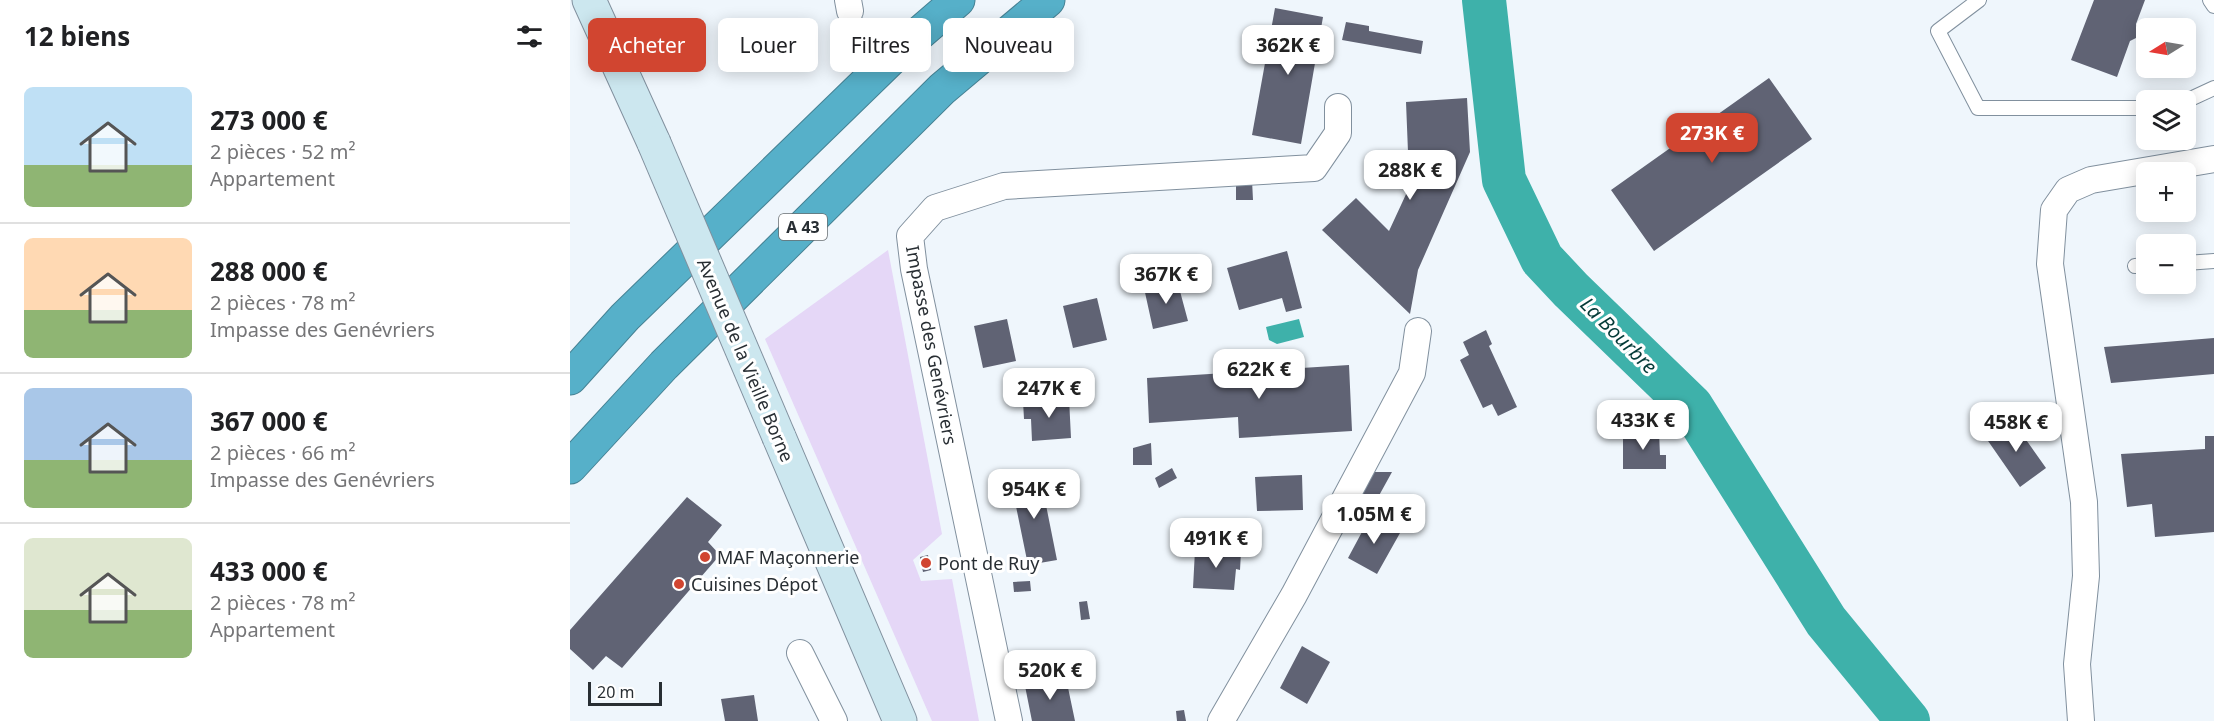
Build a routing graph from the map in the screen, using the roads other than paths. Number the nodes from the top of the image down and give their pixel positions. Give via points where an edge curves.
1 (589, 0) edge
2 (958, 0) edge
3 (1048, 0) edge
4 (1979, 0) edge
5 (2210, 0) edge
6 (2214, 6) edge
7 (931, 24) edge
8 (877, 72) edge
9 (2214, 88) edge
10 (2196, 96) edge
11 (1338, 106) dead end
12 (2136, 108) edge
13 (2214, 159) edge
14 (2214, 261) edge
15 (2196, 262) edge
16 (1418, 330) dead end
17 (570, 378) edge
18 (570, 467) edge
19 (800, 653) dead end
20 (833, 721) edge
21 (900, 721) edge
22 (1009, 721) edge
23 (1221, 721) edge
24 (2080, 721) edge

1 - 21 main road, Avenue de la Vieille Borne, bridge via 654,143
2 - 7 highway
3 - 18 highway, A 43 via 942,89 664,365
4 - 12 lane via 1938,31 1978,108
5 - 6 lane
8 - 17 highway via 625,317
9 - 10 lane
11 - 22 street, Impasse des Genévriers via 1338,133 1314,168 1004,186 935,208 910,236
13 - 24 street via 2091,180 2068,190 2054,210 2050,264 2084,502 2086,576 2077,664
14 - 15 lane
16 - 23 street via 1412,373 1294,595
19 - 20 street

